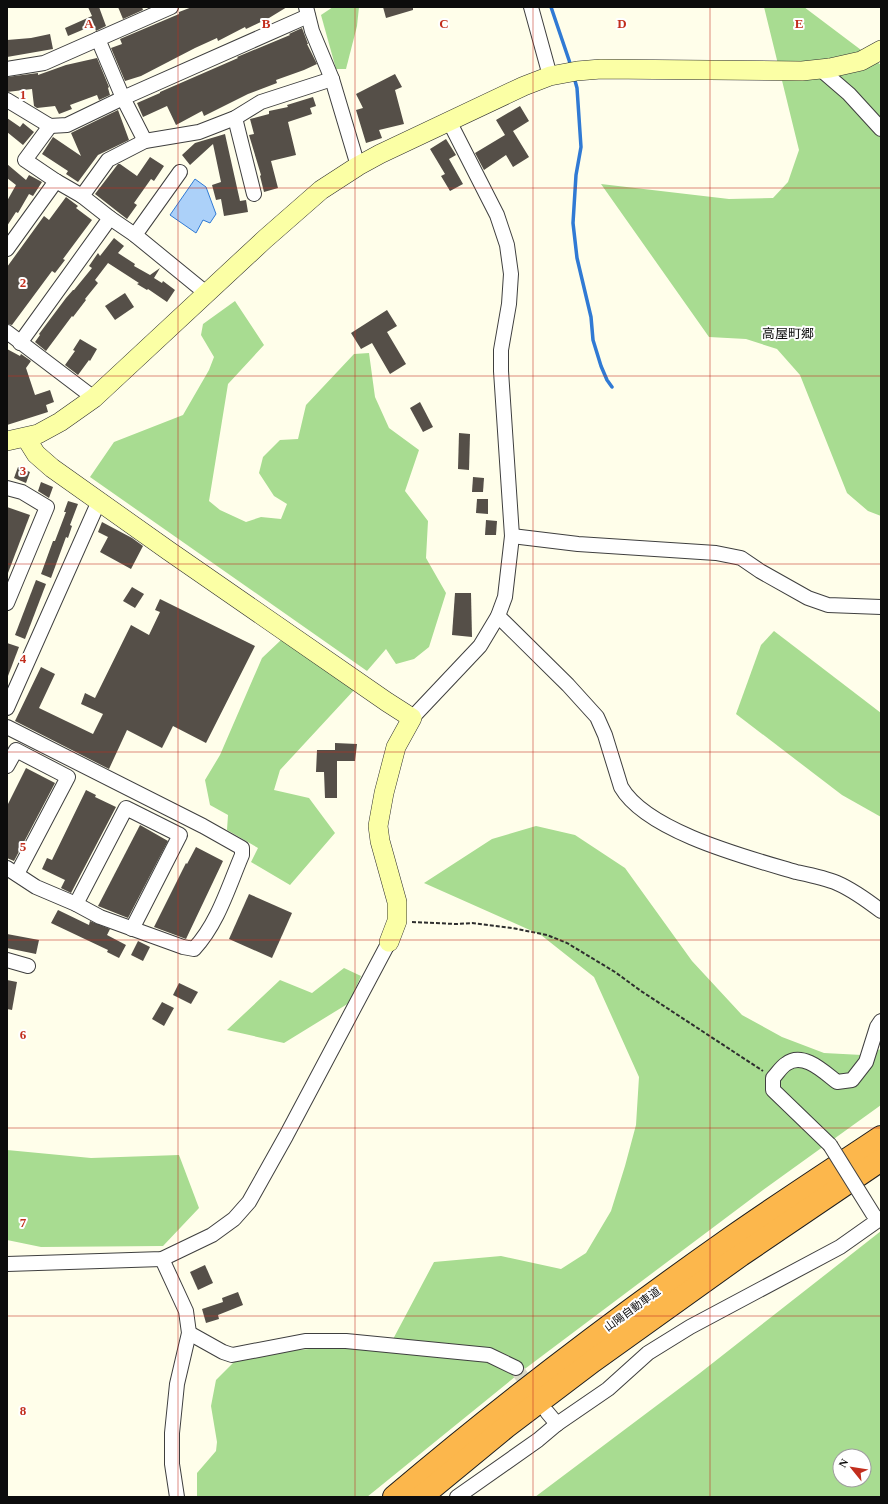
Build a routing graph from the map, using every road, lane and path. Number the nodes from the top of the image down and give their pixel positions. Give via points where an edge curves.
1 (171, 7) edge
2 (531, 7) edge
3 (307, 11) edge
4 (98, 39) junction
5 (881, 50) edge
6 (7, 69) edge
7 (820, 69) junction
8 (550, 76) junction
9 (332, 79) junction
10 (123, 98) junction
11 (7, 100) edge
12 (235, 118) junction
13 (449, 121) junction
14 (50, 126) junction
15 (881, 129) edge
16 (145, 141) junction
17 (358, 166) junction
18 (180, 172) dead end
19 (56, 181) junction
20 (254, 194) dead end
21 (82, 196) junction
22 (110, 218) junction
23 (134, 235) junction
24 (7, 249) edge
25 (206, 293) junction
26 (7, 332) edge
27 (20, 343) junction
28 (94, 398) junction
29 (26, 438) junction
30 (7, 441) edge
31 (7, 488) edge
32 (99, 501) junction
33 (512, 536) junction
34 (7, 603) edge
35 (881, 607) edge
36 (498, 616) junction
37 (7, 708) edge
38 (412, 718) junction
39 (7, 727) edge
40 (7, 766) edge
41 (12, 871) edge
42 (76, 904) junction
43 (881, 911) edge
44 (397, 921) junction
45 (132, 929) junction
46 (389, 942) joint
47 (7, 960) edge
48 (28, 966) dead end
49 (881, 1021) edge
50 (773, 1078) junction
51 (881, 1137) edge
52 (881, 1160) edge
53 (877, 1218) edge
54 (162, 1259) junction
55 (7, 1264) edge
56 (189, 1334) junction
57 (516, 1368) tunnel mouth
58 (547, 1412) dead end
59 (557, 1424) junction
60 (177, 1497) edge
61 (394, 1497) edge
62 (421, 1497) edge
63 (457, 1497) edge

1 - 4 street
2 - 8 street
3 - 9 street via 312,31
3 - 10 street
4 - 6 street via 44,63
4 - 10 street
5 - 7 street via 861,61
7 - 8 street via 601,69
7 - 15 street via 849,94
8 - 13 street
9 - 12 street via 261,102
9 - 17 street
10 - 14 street via 67,125
10 - 16 street
11 - 14 street
12 - 16 street via 199,132
12 - 20 street
13 - 17 street
13 - 33 street via 497,215 507,245 511,274 500,371
14 - 19 street via 26,160
16 - 21 street via 108,160
17 - 25 street via 321,190
18 - 23 street
19 - 21 street
19 - 24 street
21 - 22 street
22 - 23 street
22 - 27 street
23 - 25 street
25 - 28 street
26 - 27 street
27 - 28 street
28 - 29 street via 60,422
29 - 30 street
29 - 32 street via 36,454
31 - 34 street via 22,492 47,506
32 - 37 street
32 - 38 street
33 - 35 street via 578,544 716,553 741,558 808,598 828,605
33 - 36 street via 505,597
36 - 38 street via 480,646
36 - 43 street via 597,717 621,787 647,814 679,832 748,858 837,883
38 - 44 street via 396,747 378,826 396,902
39 - 45 street via 242,848 242,855 218,914 204,938 194,949
40 - 41 street via 16,750 68,777
41 - 42 street via 36,887
42 - 45 street via 100,917
42 - 45 street via 126,808 180,835
44 - 46 street
44 - 50 path via 472,923 506,927 547,935 567,943 615,972
46 - 54 street via 249,1202 234,1219 212,1235
47 - 48 street
49 - 50 street via 866,1062 852,1080 837,1082 807,1061 796,1060 786,1063
50 - 53 street, bridge via 773,1090 830,1145
51 - 61 highway, 山陽自動車道 via 730,1238 581,1346
52 - 62 highway, 山陽自動車道 via 741,1254 593,1361 506,1427
53 - 59 street via 840,1247 648,1352 608,1389
54 - 55 street
54 - 56 street via 186,1311
56 - 57 street via 232,1355 305,1341 346,1341 489,1355
56 - 60 street via 177,1384 172,1433 172,1464
58 - 59 street
59 - 63 street

